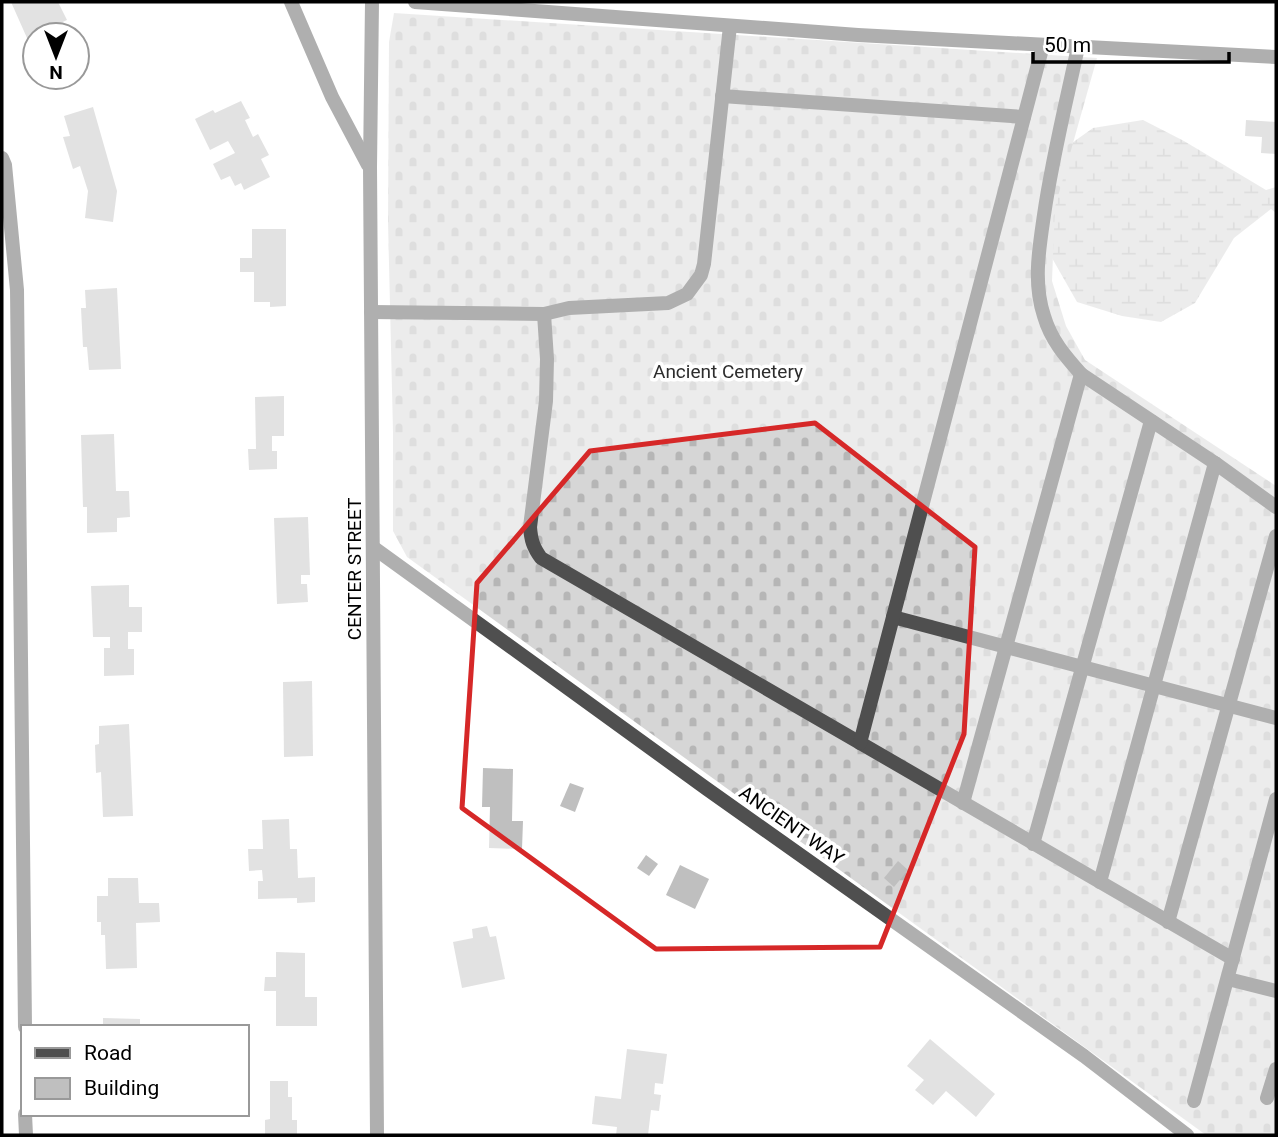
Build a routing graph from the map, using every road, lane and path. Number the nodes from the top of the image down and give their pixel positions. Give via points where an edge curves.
1 (291, 2) edge
2 (372, 2) edge
3 (415, 2) edge
4 (730, 26) junction
5 (1043, 45) junction
6 (1078, 47) junction
7 (1276, 57) edge
8 (722, 96) junction
9 (1024, 117) junction
10 (2, 158) edge
11 (370, 167) junction
12 (371, 312) junction
13 (544, 314) junction
14 (1081, 374) junction
15 (1151, 421) junction
16 (1215, 463) junction
17 (1276, 507) edge
18 (1276, 536) edge
19 (374, 548) junction
20 (893, 617) junction
21 (1007, 647) junction
22 (1083, 667) junction
23 (1154, 685) junction
24 (1229, 706) junction
25 (1276, 718) edge
26 (860, 743) junction
27 (1276, 799) edge
28 (963, 803) junction
29 (1033, 844) junction
30 (1100, 882) junction
31 (1168, 922) junction
32 (1233, 959) junction
33 (1228, 979) junction
34 (1276, 991) edge
35 (25, 1025) edge
36 (1276, 1069) edge
37 (1267, 1098) dead end
38 (1194, 1101) dead end
39 (26, 1116) edge
40 (26, 1135) edge
41 (377, 1135) edge
42 (1187, 1135) edge

1 - 11 street via 332,97
2 - 11 street, CENTER STREET
3 - 4 street
4 - 5 street
4 - 8 street
5 - 6 street
5 - 9 street
6 - 7 street
6 - 14 street via 1049,184 1038,279 1051,335
8 - 9 street
8 - 13 street via 704,264 694,285 668,303 569,308
9 - 20 street
10 - 35 street via 12,213 17,290
11 - 12 street, CENTER STREET
12 - 13 street
12 - 19 street, CENTER STREET
13 - 26 street via 546,401 530,527 534,549 541,558
14 - 15 street
14 - 21 street
15 - 16 street
15 - 22 street
16 - 17 street
16 - 23 street
18 - 24 street
19 - 41 street, CENTER STREET
19 - 42 street, ANCIENT WAY via 1084,1056
20 - 21 street
20 - 26 street
21 - 22 street
21 - 28 street
22 - 23 street
22 - 29 street
23 - 24 street
23 - 30 street
24 - 25 street
24 - 31 street
26 - 28 street
27 - 32 street
28 - 29 street
29 - 30 street
30 - 31 street
31 - 32 street
32 - 33 street
33 - 34 street
33 - 38 street
36 - 37 street
39 - 40 street

